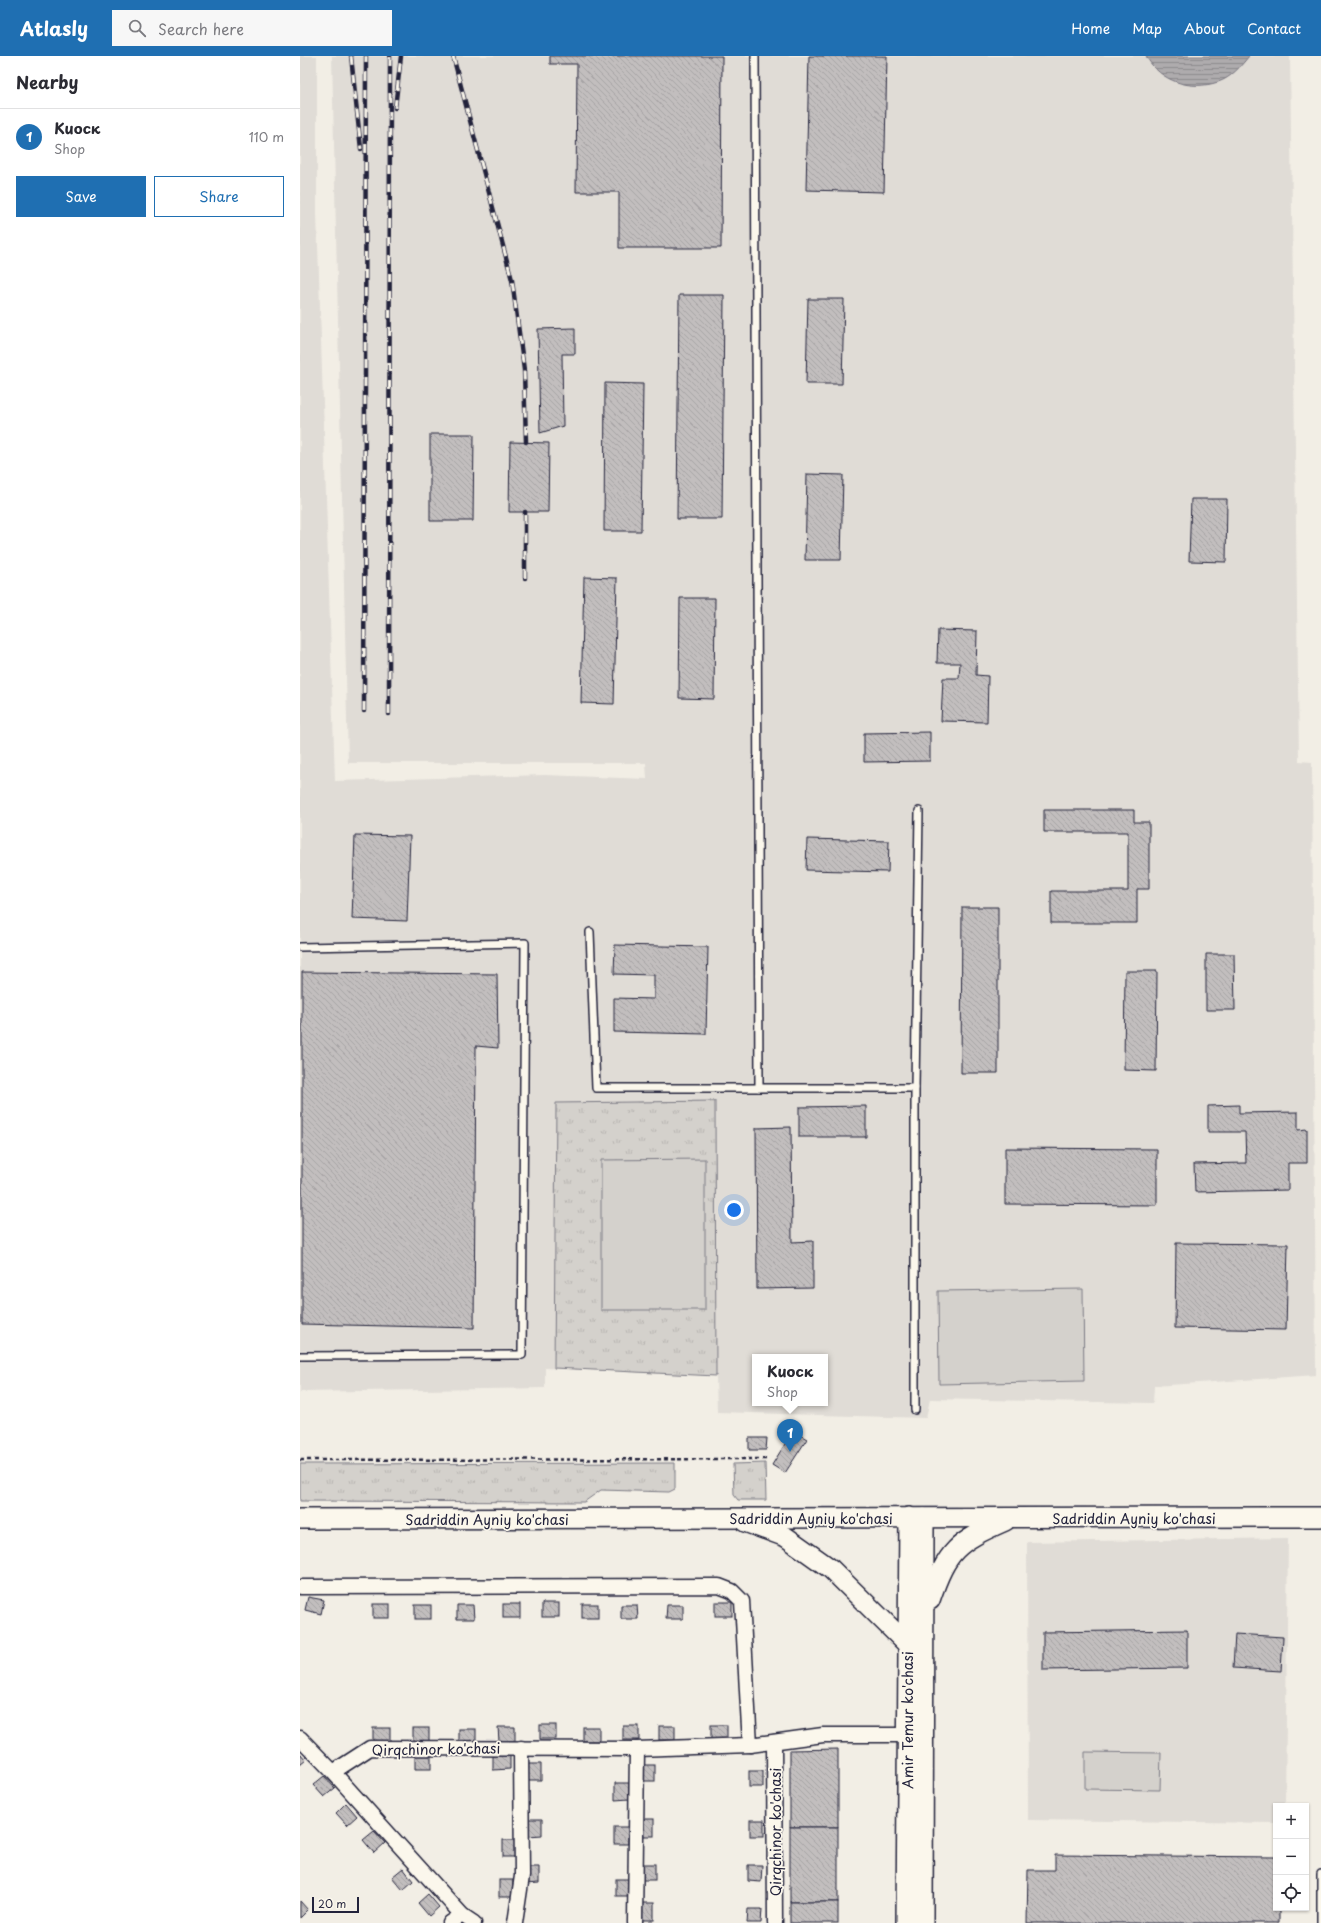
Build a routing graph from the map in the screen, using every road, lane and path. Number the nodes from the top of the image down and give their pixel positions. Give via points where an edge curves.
1 (755, 56) edge
2 (919, 811) dead end
3 (590, 932) dead end
4 (300, 947) edge
5 (759, 1088) junction
6 (915, 1088) junction
7 (300, 1356) edge
8 (915, 1410) dead end
9 (769, 1459) dead end
10 (300, 1460) edge
11 (1321, 1517) edge
12 (734, 1518) junction
13 (916, 1518) junction
14 (1011, 1518) junction
15 (300, 1519) edge
16 (300, 1587) edge
17 (925, 1615) junction
18 (907, 1644) junction
19 (907, 1735) junction
20 (300, 1738) edge
21 (774, 1742) junction
22 (750, 1745) junction
23 (521, 1748) junction
24 (637, 1749) junction
25 (333, 1772) junction
26 (1321, 1874) edge
27 (462, 1915) junction
28 (450, 1923) edge
29 (474, 1923) edge
30 (515, 1923) edge
31 (634, 1923) edge
32 (775, 1923) edge
33 (906, 1923) edge
34 (923, 1923) edge
35 (1321, 1923) edge

1 - 5 lane
2 - 6 lane
3 - 5 lane via 596,1088
4 - 7 lane via 525,943 522,1355
5 - 6 lane
6 - 8 lane
9 - 10 path
11 - 14 street, Sadriddin Ayniy ko'chasi
12 - 13 street, Sadriddin Ayniy ko'chasi
12 - 15 street, Sadriddin Ayniy ko'chasi
12 - 18 street via 786,1537 831,1569
13 - 14 street, Sadriddin Ayniy ko'chasi
13 - 17 street, Amir Temur ko'chasi
13 - 18 street, Amir Temur ko'chasi
14 - 17 street via 974,1535 957,1547 937,1580
16 - 22 street via 719,1586 732,1591 742,1601
17 - 34 street, Amir Temur ko'chasi
18 - 19 street, Amir Temur ko'chasi
19 - 21 street, Qirqchinor ko'chasi via 823,1735
19 - 33 street, Amir Temur ko'chasi
20 - 25 street
21 - 22 street, Qirqchinor ko'chasi
21 - 32 street, Qirqchinor ko'chasi
22 - 24 street, Qirqchinor ko'chasi
23 - 24 street, Qirqchinor ko'chasi
23 - 25 street, Qirqchinor ko'chasi via 370,1748
23 - 30 street via 522,1876
24 - 31 street
25 - 27 street
26 - 35 lane
27 - 28 street
27 - 29 street

